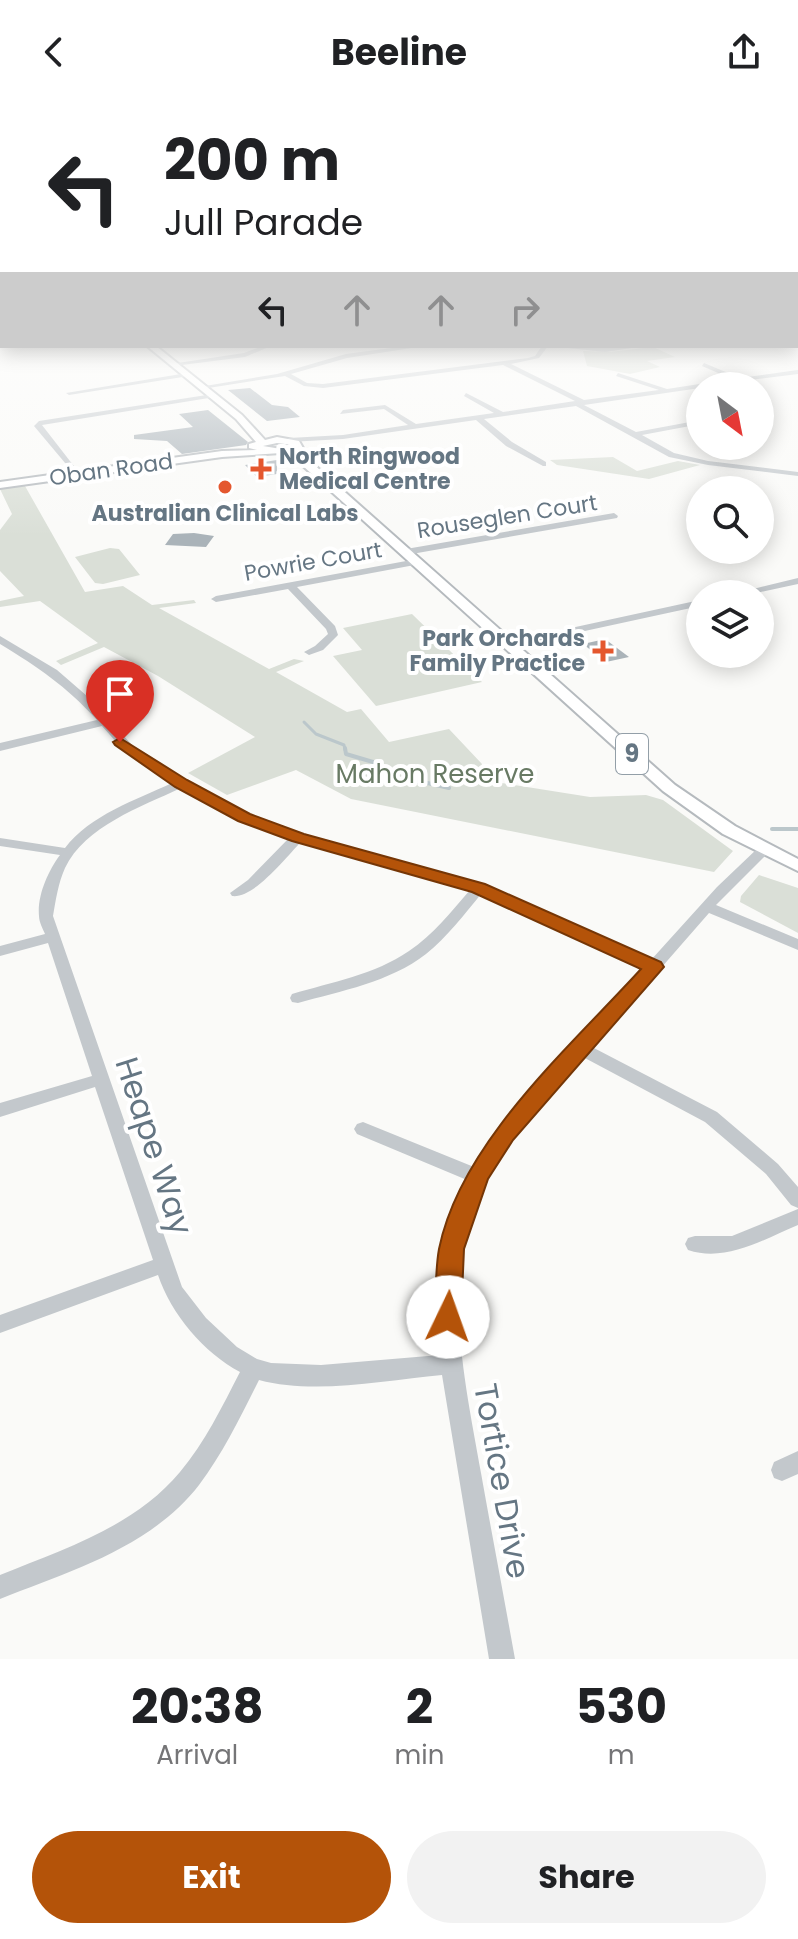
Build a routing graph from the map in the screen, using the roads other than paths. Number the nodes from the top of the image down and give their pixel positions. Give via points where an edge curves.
1 (78, 392) edge
2 (208, 392) edge
3 (557, 392) edge
4 (657, 392) edge
5 (69, 393) dead end
6 (466, 395) dead end
7 (213, 396) junction
8 (579, 403) junction
9 (343, 412) dead end
10 (501, 414) junction
11 (239, 417) junction
12 (477, 417) junction
13 (686, 424) edge
14 (414, 426) junction
15 (633, 435) junction
16 (343, 437) junction
17 (289, 440) junction
18 (266, 448) junction
19 (299, 448) junction
20 (741, 460) edge
21 (307, 464) junction
22 (543, 464) dead end
23 (739, 467) junction
24 (76, 474) junction
25 (798, 474) edge
26 (0, 485) edge
27 (614, 516) dead end
28 (406, 552) junction
29 (417, 562) junction
30 (798, 581) edge
31 (290, 585) junction
32 (774, 586) edge
33 (216, 599) dead end
34 (686, 606) edge
35 (0, 639) edge
36 (511, 644) junction
37 (309, 652) dead end
38 (103, 722) junction
39 (0, 747) edge
40 (181, 783) junction
41 (298, 837) junction
42 (0, 842) edge
43 (764, 850) junction
44 (65, 852) junction
45 (798, 866) edge
46 (479, 888) junction
47 (237, 893) dead end
48 (708, 907) junction
49 (53, 937) junction
50 (798, 945) edge
51 (0, 951) edge
52 (654, 967) junction
53 (298, 998) dead end
54 (581, 1049) junction
55 (101, 1079) junction
56 (0, 1110) edge
57 (363, 1129) dead end
58 (477, 1176) junction
59 (798, 1200) edge
60 (798, 1217) edge
61 (695, 1244) dead end
62 (163, 1265) junction
63 (0, 1324) edge
64 (451, 1364) junction
65 (254, 1368) junction
66 (0, 1587) edge
67 (502, 1659) edge

1 - 5 street
2 - 7 main road, 9
3 - 8 street
4 - 8 street
6 - 10 street
7 - 11 main road, 9
7 - 24 street via 39,423
8 - 10 street
8 - 15 street
9 - 14 street via 385,407
10 - 12 street
11 - 17 main road, 9
11 - 18 main road, 9
12 - 14 street
12 - 22 street
13 - 15 street
14 - 16 street
15 - 23 street via 682,458
16 - 17 street
16 - 19 street
17 - 18 main road
17 - 19 main road, 9
18 - 19 main road
18 - 21 main road, 9
18 - 24 main road, Oban Road
19 - 21 main road, 9
20 - 23 street
21 - 28 main road, 9
23 - 25 street
24 - 26 main road, Oban Road
27 - 28 street, Rouseglen Court
28 - 29 main road, 9
29 - 31 street, Powrie Court
29 - 36 main road, 9
30 - 32 street
31 - 33 street, Powrie Court
31 - 37 street via 333,635
34 - 36 street
35 - 38 street via 53,672
36 - 43 main road, 9 via 669,788
38 - 39 street
38 - 40 street via 129,749
40 - 41 street via 244,818
40 - 44 street, Heape Way via 96,825
41 - 46 street
41 - 47 street
42 - 44 street
43 - 45 main road, 9
43 - 48 street, Tortice Drive
44 - 49 street, Heape Way via 47,895
46 - 52 street
46 - 53 street via 413,956
48 - 50 street
48 - 52 street, Tortice Drive
49 - 51 street
49 - 55 street, Heape Way
52 - 54 street, Tortice Drive
54 - 58 street, Tortice Drive via 505,1134
54 - 59 street via 711,1117 772,1169
55 - 56 street
55 - 62 street, Heape Way
57 - 58 street
58 - 64 street, Tortice Drive via 452,1249
60 - 61 street via 733,1244
62 - 63 street
62 - 65 street, Heape Way via 173,1291 201,1330
64 - 65 street, Heape Way via 307,1376
64 - 67 street, Tortice Drive
65 - 66 street via 212,1448 176,1495 121,1536

